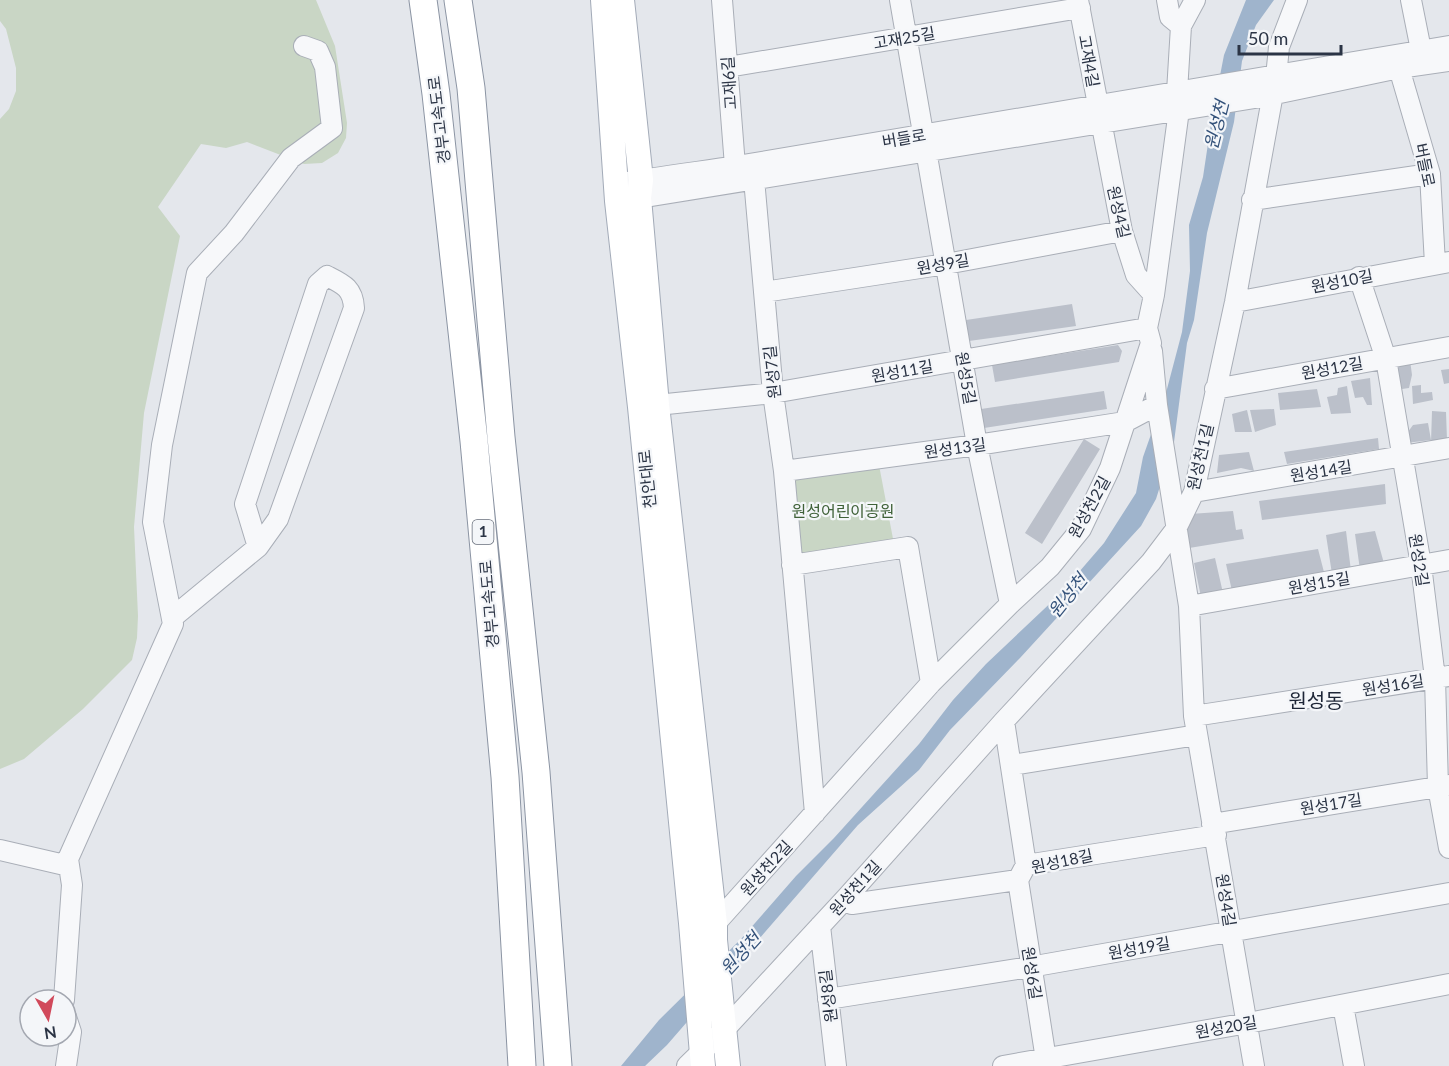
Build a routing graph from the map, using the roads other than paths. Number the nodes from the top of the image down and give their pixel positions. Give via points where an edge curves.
1 (423, 0) edge
2 (458, 0) edge
3 (603, 0) edge
4 (622, 0) edge
5 (723, 0) edge
6 (900, 0) edge
7 (1167, 0) edge
8 (1195, 0) edge
9 (1297, 0) edge
10 (1411, 0) edge
11 (1079, 4) edge
12 (1181, 26) junction
13 (907, 38) junction
14 (304, 46) dead end
15 (1449, 46) edge
16 (1421, 50) junction
17 (1449, 61) edge
18 (728, 67) junction
19 (1399, 68) junction
20 (1269, 86) junction
21 (1183, 100) junction
22 (1099, 114) junction
23 (926, 142) junction
24 (735, 166) junction
25 (1430, 174) junction
26 (754, 179) junction
27 (628, 190) junction
28 (1252, 200) junction
29 (1122, 231) junction
30 (1442, 263) edge
31 (946, 264) junction
32 (1359, 278) junction
33 (764, 292) junction
34 (1154, 295) junction
35 (1235, 302) junction
36 (1149, 335) junction
37 (1449, 347) edge
38 (1386, 359) junction
39 (963, 360) junction
40 (1215, 389) junction
41 (773, 393) junction
42 (657, 405) junction
43 (1157, 405) junction
44 (1125, 422) junction
45 (977, 445) junction
46 (1449, 448) edge
47 (1402, 458) junction
48 (784, 471) junction
49 (1194, 492) junction
50 (1176, 528) junction
51 (258, 547) junction
52 (1449, 560) edge
53 (792, 565) junction
54 (1421, 565) junction
55 (1010, 604) junction
56 (1189, 606) junction
57 (172, 618) junction
58 (1442, 677) edge
59 (931, 683) junction
60 (1004, 721) junction
61 (1195, 725) junction
62 (1012, 765) junction
63 (1444, 786) edge
64 (815, 813) junction
65 (1214, 829) junction
66 (1449, 848) edge
67 (0, 850) edge
68 (69, 866) junction
69 (1022, 873) junction
70 (1449, 893) edge
71 (847, 897) junction
72 (820, 926) junction
73 (715, 932) junction
74 (1232, 932) junction
75 (1030, 967) junction
76 (1449, 984) edge
77 (65, 988) edge
78 (828, 999) junction
79 (1342, 1005) junction
80 (724, 1020) junction
81 (1248, 1023) junction
82 (69, 1048) edge
83 (698, 1061) edge
84 (1047, 1062) edge
85 (66, 1066) edge
86 (522, 1066) edge
87 (558, 1066) edge
88 (728, 1066) edge
89 (836, 1066) edge
90 (1003, 1066) edge
91 (1254, 1066) edge
92 (1354, 1066) edge

1 - 86 highway, 경부고속도로 / 1 via 474,441 505,777
2 - 87 highway, 경부고속도로 / 1 via 471,88 502,448 536,772
3 - 27 main road, 천안대로
4 - 27 main road, 천안대로
5 - 18 street, 고재6길
6 - 13 street, 원성5길
7 - 12 street via 1170,17
8 - 12 street, 원성천2길
9 - 20 street, 원성천1길
10 - 16 street
11 - 13 street, 고재25길
11 - 22 street, 고재4길
12 - 21 street, 원성천2길
13 - 18 street, 고재25길
13 - 23 street, 원성5길
14 - 57 street via 318,51 325,67 332,128 291,158 197,273 162,445 153,522
15 - 16 street
16 - 20 street
17 - 19 street
18 - 24 street, 고재6길
19 - 20 street
19 - 25 street, 버들로
20 - 21 street, 버들로
20 - 28 street, 원성천1길
21 - 22 street, 버들로
21 - 34 street, 원성천2길
22 - 23 street, 버들로
22 - 29 street, 원성4길
23 - 24 street, 버들로
23 - 26 street, 버들로
23 - 31 street, 원성5길
24 - 27 street, 버들로
25 - 28 street
25 - 30 street, 버들로
26 - 27 street, 버들로
26 - 33 street, 원성7길
27 - 42 main road, 천안대로
27 - 83 main road, 천안대로 via 644,442 700,1027
28 - 35 street, 원성천1길
29 - 31 street, 원성9길
29 - 34 street, 원성4길 via 1136,275
30 - 32 street, 원성10길
31 - 33 street, 원성9길
31 - 39 street, 원성5길
32 - 35 street, 원성10길
32 - 38 street, 원성2길
33 - 41 street, 원성7길
34 - 36 street, 원성천2길
35 - 40 street, 원성천1길
36 - 39 street, 원성11길
36 - 43 street, 원성4길
36 - 44 street, 원성천2길
37 - 38 street, 원성12길
38 - 40 street, 원성12길
38 - 47 street, 원성2길
39 - 41 street, 원성11길
39 - 45 street, 원성5길
40 - 49 street, 원성천1길
41 - 42 street, 원성11길
41 - 48 street, 원성7길
42 - 73 main road, 천안대로
43 - 44 street, 원성13길
43 - 50 street, 원성4길
44 - 45 street, 원성13길
44 - 55 street, 원성천2길 via 1110,468 1081,529 1050,567
45 - 48 street, 원성13길
45 - 55 street, 원성5길
46 - 47 street, 원성14길
47 - 49 street, 원성14길
47 - 54 street, 원성2길
48 - 53 street, 원성7길
49 - 50 street, 원성천1길
50 - 56 street, 원성4길
50 - 60 street, 원성천1길 via 1151,562
51 - 51 street via 278,519 354,308 353,296 343,284 327,276 318,284 245,504
51 - 57 street
52 - 54 street, 원성15길
53 - 59 street via 908,547
53 - 64 street, 원성7길
54 - 56 street, 원성15길
54 - 58 street, 원성2길
55 - 59 street, 원성천2길
56 - 61 street, 원성4길
57 - 68 street via 173,624 68,859
58 - 61 street, 원성16길
58 - 63 street, 원성2길
59 - 64 street, 원성천2길
60 - 62 street
60 - 71 street, 원성천1길
61 - 62 street
61 - 65 street, 원성4길
62 - 69 street
63 - 65 street, 원성17길
63 - 66 street, 원성2길
64 - 73 street, 원성천2길
65 - 69 street, 원성18길
65 - 74 street, 원성4길
67 - 68 street
68 - 77 street via 72,885
69 - 71 street, 원성18길 via 852,904
69 - 75 street, 원성6길
70 - 74 street, 원성19길
71 - 72 street, 원성천1길
72 - 78 street, 원성8길
72 - 80 street, 원성천1길
73 - 80 main road, 천안대로
74 - 75 street, 원성19길
74 - 81 street, 원성4길
75 - 78 street, 원성19길
75 - 84 street, 원성6길
76 - 79 street, 원성20길
78 - 89 street, 원성8길
79 - 81 street, 원성20길
79 - 92 street
80 - 83 street, 원성천1길
80 - 88 main road
81 - 84 street, 원성20길
81 - 91 street, 원성4길
82 - 85 street
84 - 90 street, 원성20길

